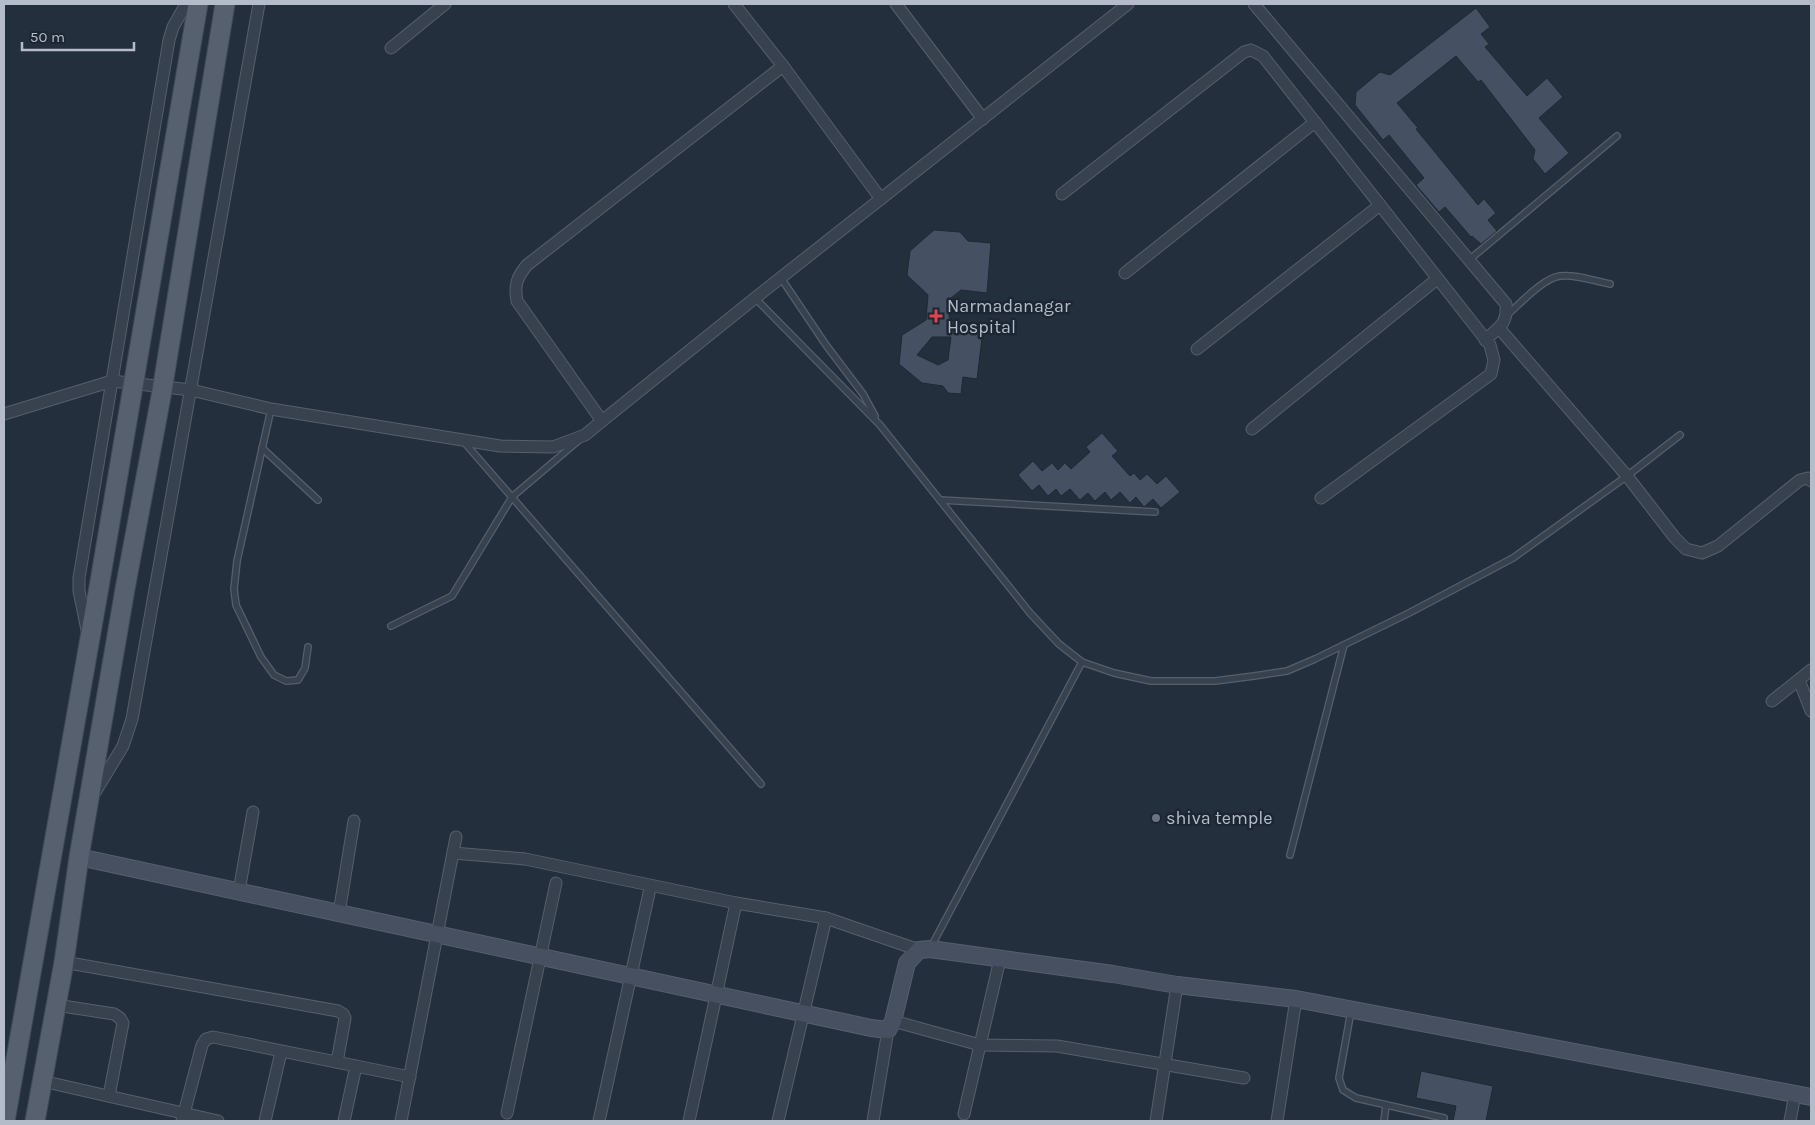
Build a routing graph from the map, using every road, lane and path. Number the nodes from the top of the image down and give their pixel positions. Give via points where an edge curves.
1 (186, 4) edge
2 (198, 4) edge
3 (226, 4) edge
4 (259, 4) edge
5 (445, 4) edge
6 (734, 4) edge
7 (896, 4) edge
8 (1128, 4) edge
9 (1254, 4) edge
10 (391, 48) dead end
11 (783, 66) junction
12 (983, 119) junction
13 (1315, 122) junction
14 (1617, 136) dead end
15 (1062, 194) dead end
16 (881, 199) junction
17 (1380, 205) junction
18 (1470, 260) junction
19 (1125, 273) dead end
20 (781, 278) junction
21 (1437, 279) junction
22 (1610, 284) dead end
23 (755, 298) junction
24 (1507, 315) junction
25 (1499, 328) junction
26 (1485, 340) junction
27 (1197, 349) dead end
28 (112, 381) junction
29 (191, 390) junction
30 (271, 409) junction
31 (4, 414) edge
32 (602, 421) junction
33 (880, 425) junction
34 (1252, 429) dead end
35 (585, 435) junction
36 (1680, 435) dead end
37 (463, 440) junction
38 (262, 448) junction
39 (1627, 476) junction
40 (1810, 478) edge
41 (512, 497) junction
42 (1320, 498) dead end
43 (318, 500) dead end
44 (940, 500) junction
45 (1155, 512) dead end
46 (391, 626) dead end
47 (89, 639) junction
48 (1344, 645) junction
49 (308, 647) dead end
50 (1082, 662) junction
51 (1811, 670) edge
52 (1800, 680) junction
53 (1772, 701) dead end
54 (1811, 711) edge
55 (761, 784) dead end
56 (88, 804) junction
57 (253, 812) dead end
58 (354, 821) dead end
59 (456, 837) dead end
60 (453, 853) junction
61 (1290, 855) dead end
62 (79, 857) junction
63 (556, 883) dead end
64 (239, 892) junction
65 (649, 893) dead end
66 (736, 903) junction
67 (338, 913) junction
68 (826, 918) junction
69 (438, 934) junction
70 (925, 949) junction
71 (541, 958) junction
72 (1000, 959) junction
73 (64, 962) junction
74 (631, 976) junction
75 (1177, 985) junction
76 (716, 994) junction
77 (1296, 999) junction
78 (56, 1005) junction
79 (1351, 1010) junction
80 (804, 1014) junction
81 (891, 1026) junction
82 (980, 1045) junction
83 (281, 1052) junction
84 (337, 1062) junction
85 (1164, 1065) junction
86 (356, 1066) junction
87 (410, 1076) junction
88 (1244, 1078) dead end
89 (42, 1081) junction
90 (1795, 1094) junction
91 (109, 1096) junction
92 (1811, 1097) edge
93 (1386, 1105) junction
94 (507, 1113) dead end
95 (964, 1114) dead end
96 (183, 1117) edge
97 (1444, 1118) dead end
98 (5, 1121) edge
99 (35, 1121) edge
100 (218, 1121) edge
101 (265, 1121) edge
102 (344, 1121) edge
103 (402, 1121) edge
104 (599, 1121) edge
105 (689, 1121) edge
106 (778, 1121) edge
107 (874, 1121) edge
108 (1156, 1121) edge
109 (1277, 1121) edge
110 (1384, 1121) edge
111 (1790, 1121) edge

1 - 28 street via 169,40
2 - 47 main road, bridge
3 - 56 main road, bridge via 162,391
4 - 29 street
5 - 10 street
6 - 11 street
7 - 12 street
8 - 12 street
9 - 18 street
11 - 16 street
11 - 32 street via 518,276 517,301
12 - 16 street
13 - 15 street via 1263,56 1251,50 1244,52
13 - 17 street
13 - 19 street
14 - 18 lane
16 - 20 street
17 - 21 street
17 - 27 street
18 - 24 street via 1506,304
20 - 23 street
20 - 33 lane via 863,394
21 - 26 street
21 - 34 street
22 - 24 lane via 1559,276 1547,280
23 - 32 street
23 - 33 lane
24 - 25 street
25 - 26 street
25 - 39 street
26 - 42 street via 1490,345 1494,360 1491,374
28 - 29 street
28 - 31 street
28 - 47 street via 79,585
29 - 30 street
29 - 56 street via 130,727 123,746
30 - 37 street
30 - 38 lane
32 - 35 street
33 - 44 lane
35 - 37 street via 553,447 500,446
35 - 41 lane
36 - 39 lane
37 - 41 lane
38 - 43 lane
38 - 49 lane via 237,561 236,605 261,657 274,675 286,681 298,680 305,668
39 - 40 street via 1675,538 1686,549 1702,553 1718,546 1800,480
39 - 48 lane via 1512,558
41 - 46 lane via 452,596
41 - 55 lane
44 - 45 lane
44 - 50 lane via 1030,613 1059,644
47 - 98 main road
48 - 50 lane via 1286,671 1215,681 1151,681
48 - 61 lane
50 - 70 lane
51 - 52 street
52 - 53 street
52 - 54 street
56 - 62 main road
57 - 64 street
58 - 67 street
59 - 60 street
60 - 66 street via 525,859
60 - 69 street
62 - 64 main road
62 - 73 main road
63 - 71 street
64 - 67 main road
65 - 74 street
66 - 68 street
66 - 76 street
67 - 69 main road
68 - 70 street
68 - 80 street
69 - 71 main road
69 - 87 street
70 - 72 main road
70 - 81 main road via 907,963
71 - 74 main road
71 - 94 street
72 - 75 main road
72 - 82 street
73 - 78 main road
73 - 84 street via 338,1011 345,1018
74 - 76 main road
74 - 104 street
75 - 77 main road
75 - 85 street
76 - 80 main road
76 - 105 street
77 - 79 main road
77 - 109 street
78 - 89 main road
78 - 91 street via 114,1014 123,1022
79 - 90 main road
79 - 93 lane via 1340,1078 1343,1090 1356,1098
80 - 81 main road via 871,1028
80 - 106 street
81 - 82 street
81 - 107 street
82 - 85 street via 1057,1046
82 - 95 street
83 - 84 street
83 - 96 street via 213,1037 206,1039
83 - 101 street
84 - 86 street
85 - 88 street
85 - 108 street
86 - 87 street
86 - 102 street
87 - 103 street
89 - 91 street
89 - 99 main road
90 - 92 main road
90 - 111 street
91 - 96 street
93 - 97 lane
93 - 110 lane
96 - 100 street

